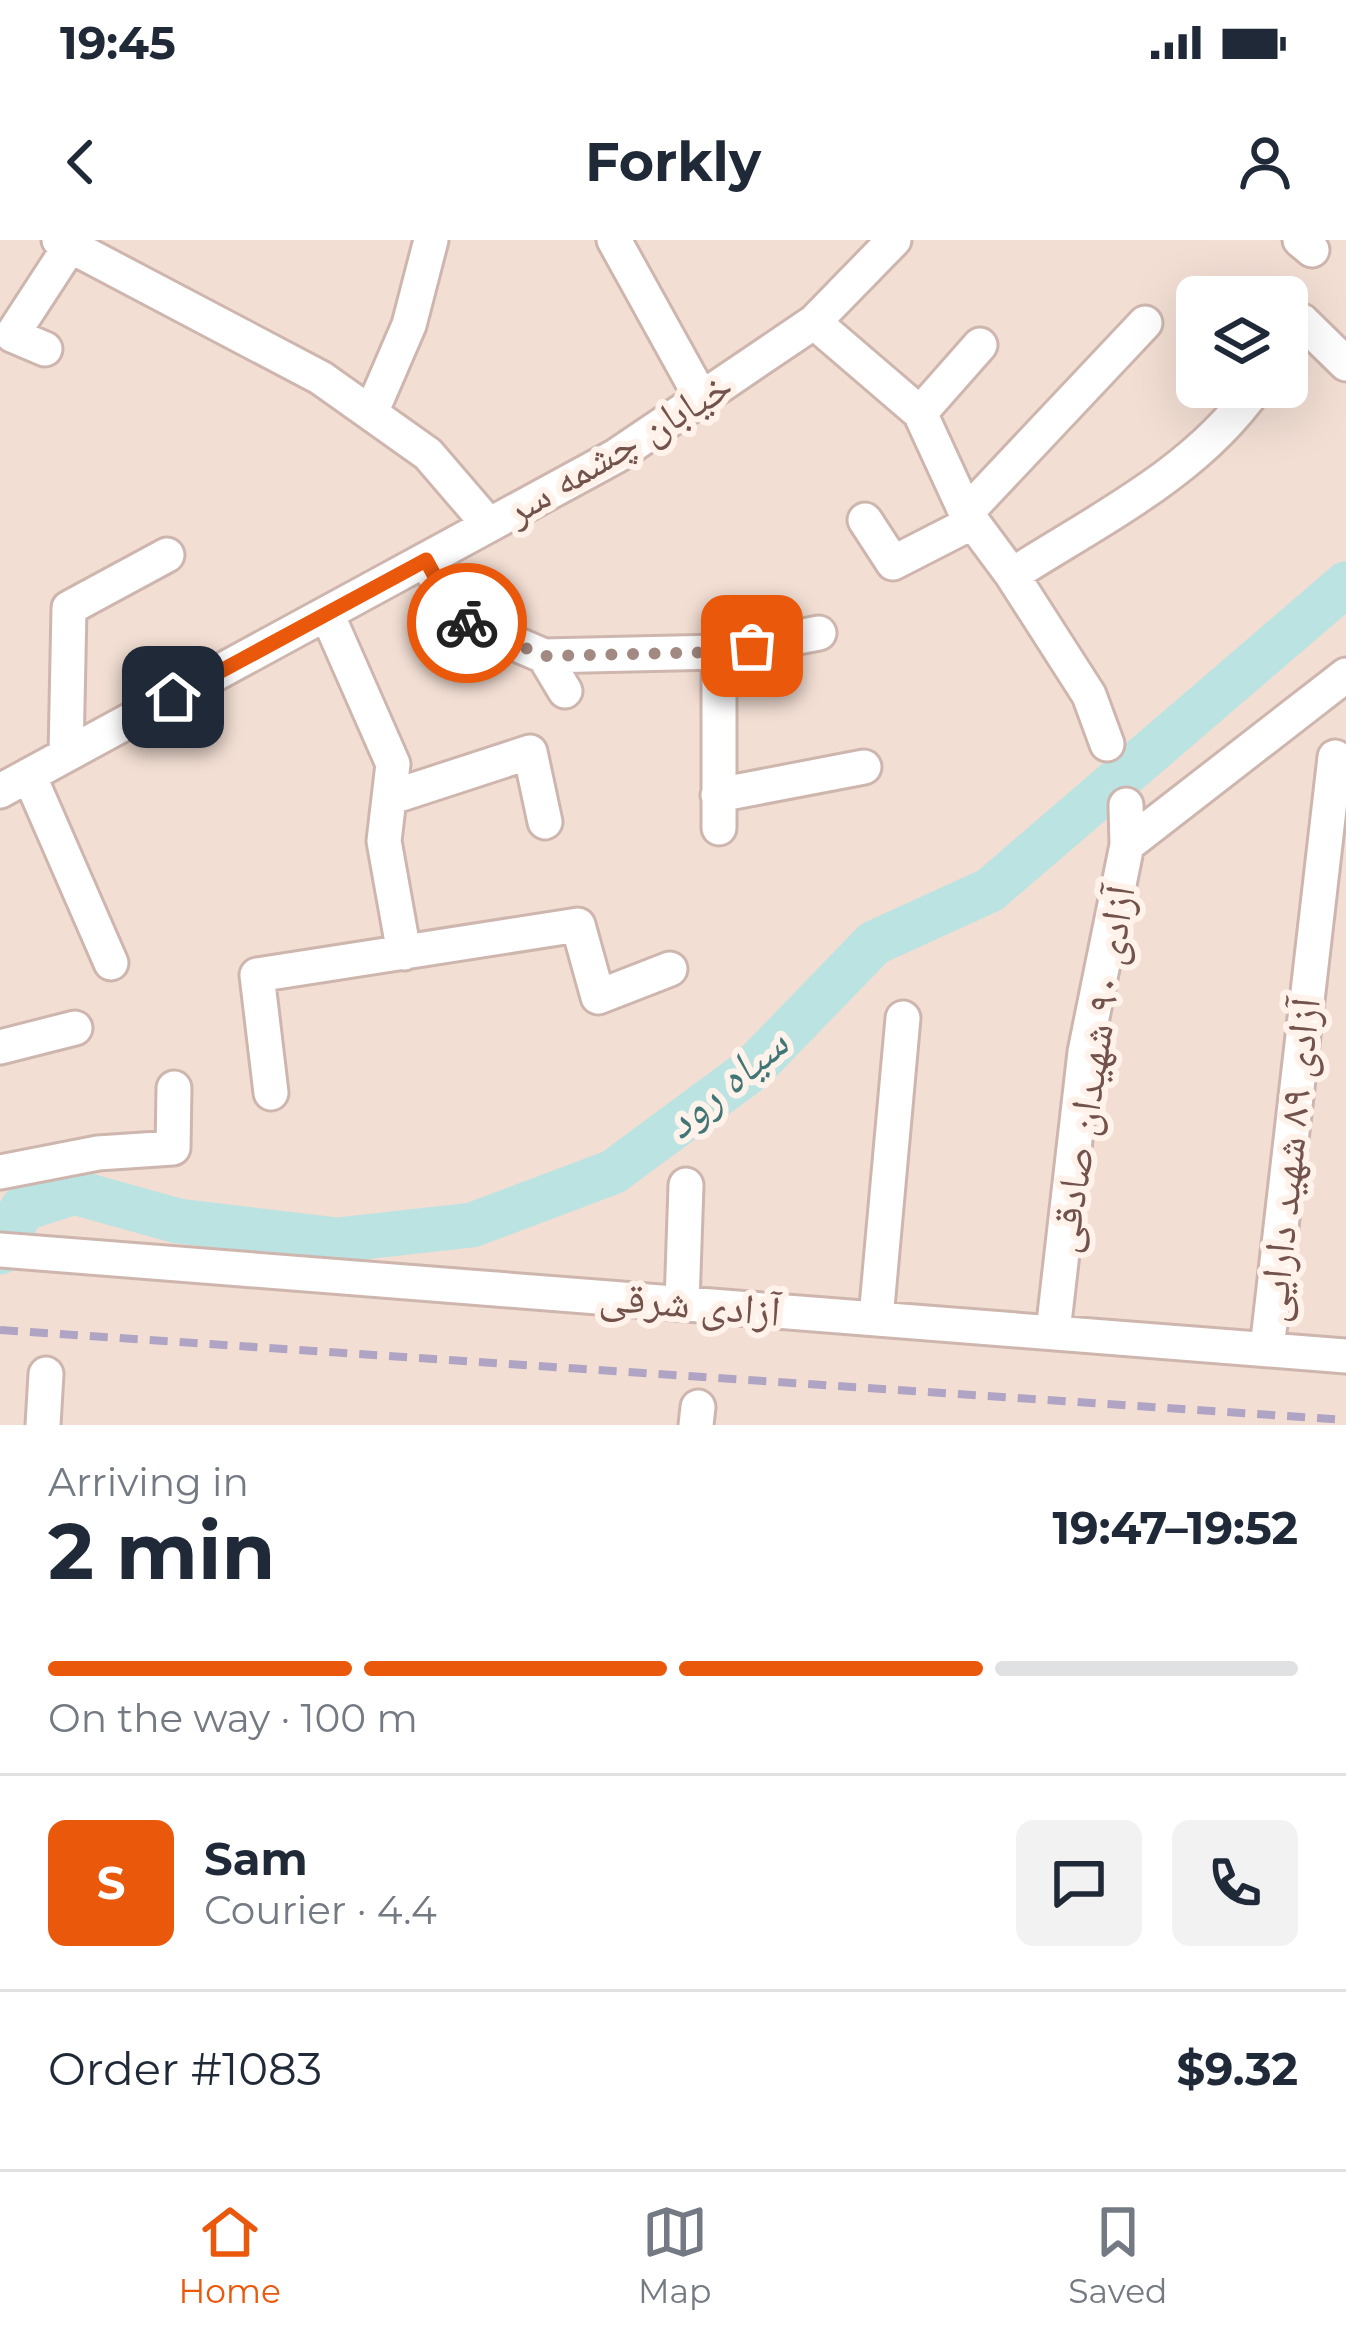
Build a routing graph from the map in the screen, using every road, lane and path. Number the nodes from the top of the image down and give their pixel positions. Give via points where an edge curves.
1 (431, 240) edge
2 (614, 240) edge
3 (894, 240) edge
4 (64, 243) edge
5 (814, 322) junction
6 (1145, 323) dead end
7 (1308, 327) edge
8 (980, 345) dead end
9 (45, 350) dead end
10 (1346, 364) edge
11 (703, 399) junction
12 (1242, 408) edge
13 (370, 413) junction
14 (920, 413) junction
15 (969, 518) junction
16 (865, 520) dead end
17 (489, 525) junction
18 (167, 555) dead end
19 (426, 560) junction
20 (1012, 575) junction
21 (327, 614) junction
22 (819, 633) dead end
23 (719, 652) junction
24 (544, 656) junction
25 (1346, 675) edge
26 (565, 691) dead end
27 (1107, 744) dead end
28 (66, 755) junction
29 (1335, 757) dead end
30 (864, 766) dead end
31 (15, 783) edge
32 (389, 798) junction
33 (1126, 806) dead end
34 (545, 822) dead end
35 (1127, 845) junction
36 (404, 953) junction
37 (111, 963) dead end
38 (670, 969) dead end
39 (903, 1018) dead end
40 (75, 1028) dead end
41 (0, 1047) edge
42 (174, 1088) dead end
43 (271, 1093) dead end
44 (0, 1172) edge
45 (686, 1185) dead end
46 (0, 1250) edge
47 (682, 1303) junction
48 (876, 1318) junction
49 (1053, 1332) junction
50 (1267, 1349) junction
51 (1346, 1356) edge
52 (46, 1374) dead end
53 (44, 1425) edge

1 - 13 street via 410,325
2 - 11 street
3 - 5 street, خیابان چشمه سر
4 - 9 street via 12,335
4 - 13 street via 321,378
5 - 11 street, خیابان چشمه سر
5 - 14 street
6 - 15 street
7 - 10 street
8 - 14 street
11 - 17 street, خیابان چشمه سر
12 - 20 street via 1184,465
13 - 17 street via 428,454
14 - 15 street
15 - 16 street via 893,563
15 - 20 street
17 - 19 street, خیابان چشمه سر
18 - 28 street via 70,608
19 - 21 street, خیابان چشمه سر
19 - 24 street via 458,619
20 - 27 street via 1089,695
21 - 28 street, خیابان چشمه سر
21 - 32 street via 393,764
22 - 23 street
23 - 24 street
23 - 30 street via 719,811
24 - 26 street
25 - 35 street
28 - 31 street, خیابان چشمه سر
29 - 50 street, آزادی ۸۹ شهید دارایی
31 - 37 street
32 - 34 street via 530,752
32 - 36 street via 384,841
33 - 35 street, آزادی ۹۰ شهیدان صادقی
35 - 49 street, آزادی ۹۰ شهیدان صادقی via 1084,1052
36 - 38 street via 578,925 598,997
36 - 43 street via 257,975
39 - 48 street
40 - 41 street
42 - 44 street via 173,1148
45 - 47 street
46 - 47 street, آزادی شرقی
47 - 48 street, آزادی شرقی
48 - 49 street, آزادی شرقی
49 - 50 street, آزادی شرقی
50 - 51 street, آزادی شرقی
52 - 53 street

